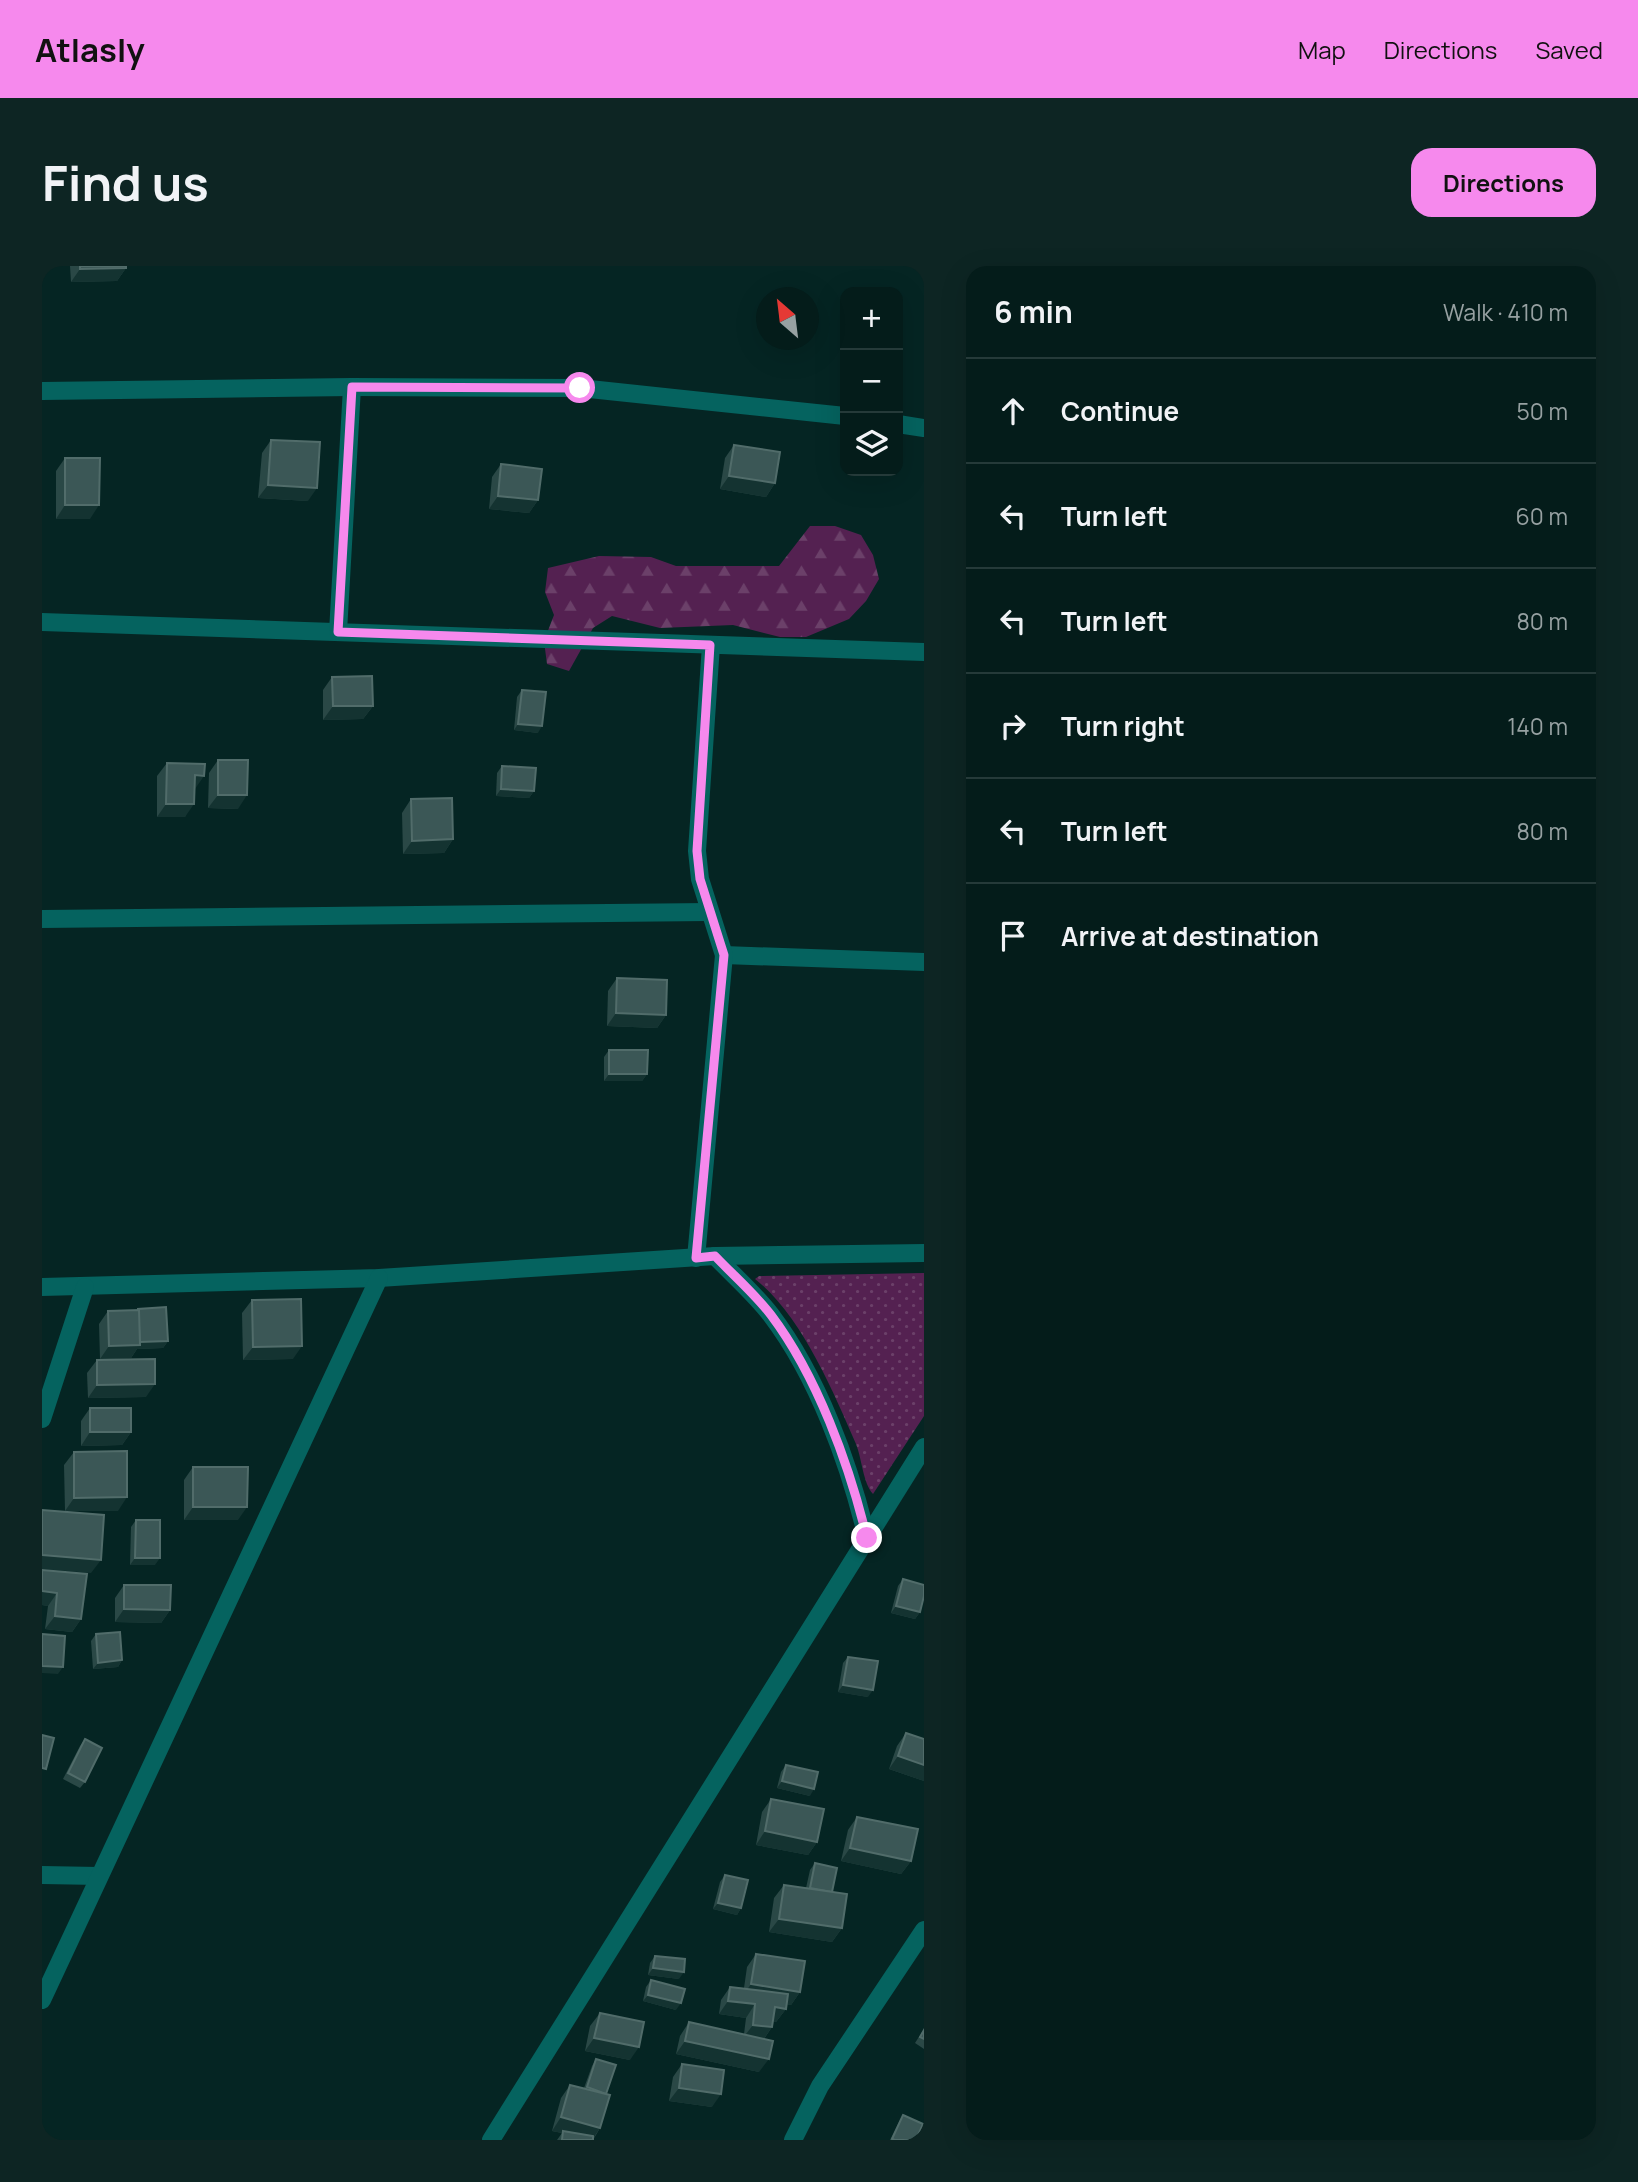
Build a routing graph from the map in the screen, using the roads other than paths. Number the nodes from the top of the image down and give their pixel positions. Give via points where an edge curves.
1 (352, 387) junction
2 (42, 391) edge
3 (840, 415) edge
4 (903, 425) edge
5 (924, 428) edge
6 (42, 622) edge
7 (338, 632) junction
8 (710, 645) junction
9 (924, 652) edge
10 (709, 912) junction
11 (42, 919) edge
12 (724, 955) junction
13 (924, 961) edge
14 (924, 1253) edge
15 (715, 1256) junction
16 (696, 1258) junction
17 (379, 1278) junction
18 (42, 1287) edge
19 (85, 1287) junction
20 (42, 1419) edge
21 (924, 1447) edge
22 (867, 1538) junction
23 (42, 1875) edge
24 (99, 1877) junction
25 (924, 1930) edge
26 (42, 2000) edge
27 (491, 2140) edge
28 (793, 2140) edge

1 - 2 street
1 - 3 street via 580,388
1 - 7 street
4 - 5 street
6 - 7 street
7 - 8 street
8 - 9 street
8 - 10 street via 697,851
10 - 11 street
10 - 12 street
12 - 13 street
12 - 16 street
14 - 15 street
15 - 16 street
15 - 22 street via 771,1315 798,1359 852,1475
16 - 17 street
17 - 19 street
17 - 24 street
18 - 19 street
19 - 20 street
21 - 22 street
22 - 27 street
23 - 24 street
24 - 26 street
25 - 28 street via 820,2087

